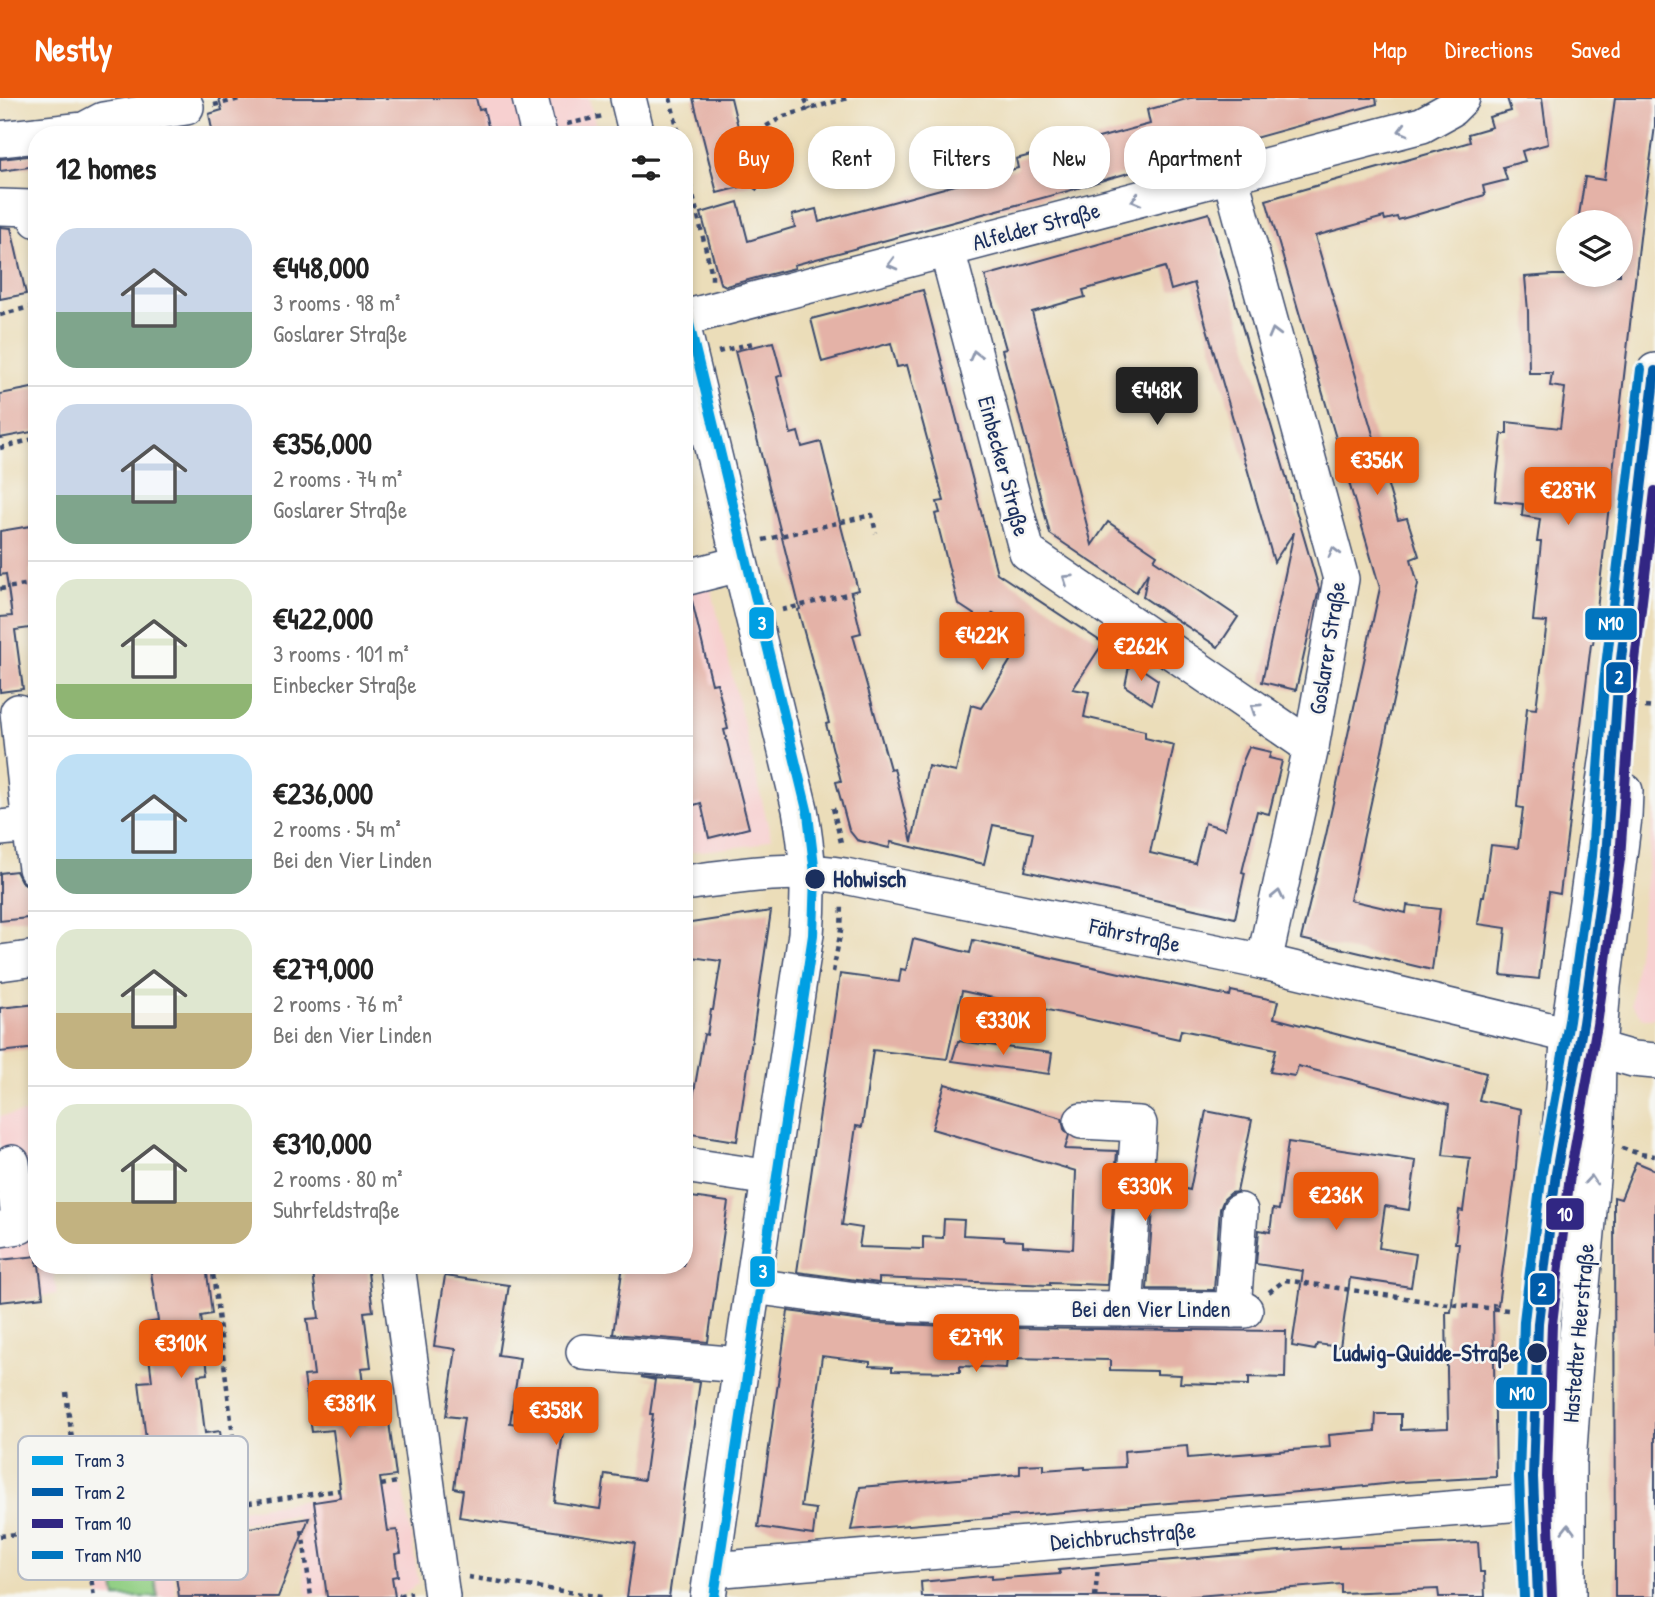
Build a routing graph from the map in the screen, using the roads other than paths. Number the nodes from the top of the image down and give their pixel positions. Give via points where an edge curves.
1 (1462, 98) edge
2 (187, 113) edge
3 (92, 126) edge
4 (28, 136) edge
5 (0, 139) edge
6 (1266, 166) edge
7 (1177, 189) edge
8 (1234, 189) edge
9 (1, 207) edge
10 (28, 208) edge
11 (947, 250) junction
12 (693, 316) edge
13 (693, 370) edge
14 (1655, 371) edge
15 (1647, 543) edge
16 (737, 555) junction
17 (693, 574) edge
18 (18, 712) dead end
19 (1311, 747) junction
20 (15, 826) edge
21 (28, 852) edge
22 (808, 872) junction
23 (693, 882) edge
24 (28, 959) edge
25 (1264, 962) junction
26 (0, 963) edge
27 (1582, 1041) junction
28 (1655, 1061) edge
29 (1082, 1121) dead end
30 (12, 1163) dead end
31 (693, 1166) edge
32 (770, 1178) junction
33 (1240, 1211) dead end
34 (0, 1229) edge
35 (398, 1274) edge
36 (754, 1286) junction
37 (1125, 1309) junction
38 (584, 1352) dead end
39 (741, 1365) junction
40 (1534, 1502) junction
41 (710, 1584) edge
42 (440, 1585) edge
43 (1538, 1597) edge
44 (1568, 1597) edge

1 -> 6 street, Alfelder Straße via 1422,125
2 - 3 street via 103,120
4 - 5 street
7 -> 11 street, Alfelder Straße
19 -> 8 street, Goslarer Straße via 1341,579
9 - 10 street
11 -> 12 street, Alfelder Straße
19 -> 11 street, Einbecker Straße via 1027,552
13 - 16 street
14 - 15 street, Hastedter Heerstraße
15 - 27 street, Hastedter Heerstraße via 1618,685
16 - 17 street
16 - 22 street via 800,809
18 - 20 street
25 -> 19 street, Goslarer Straße
20 - 21 street
22 - 23 street, Fährstraße
22 - 25 street, Fährstraße via 858,878
22 - 32 street via 806,934
24 - 26 street
25 - 27 street, Fährstraße
27 - 28 street via 1633,1059
27 - 40 street, Hastedter Heerstraße via 1556,1173 1538,1323
44 -> 27 street, Hastedter Heerstraße via 1568,1464 1597,1126
29 - 37 street via 1139,1124
30 - 34 street via 20,1226
31 - 32 street
32 - 36 street
33 - 37 street, Bei den Vier Linden via 1239,1310
35 - 42 street
36 - 37 street, Bei den Vier Linden via 878,1303
36 - 39 street
38 - 39 street
39 - 41 street
40 - 41 street, Deichbruchstraße
40 - 43 street, Hastedter Heerstraße

